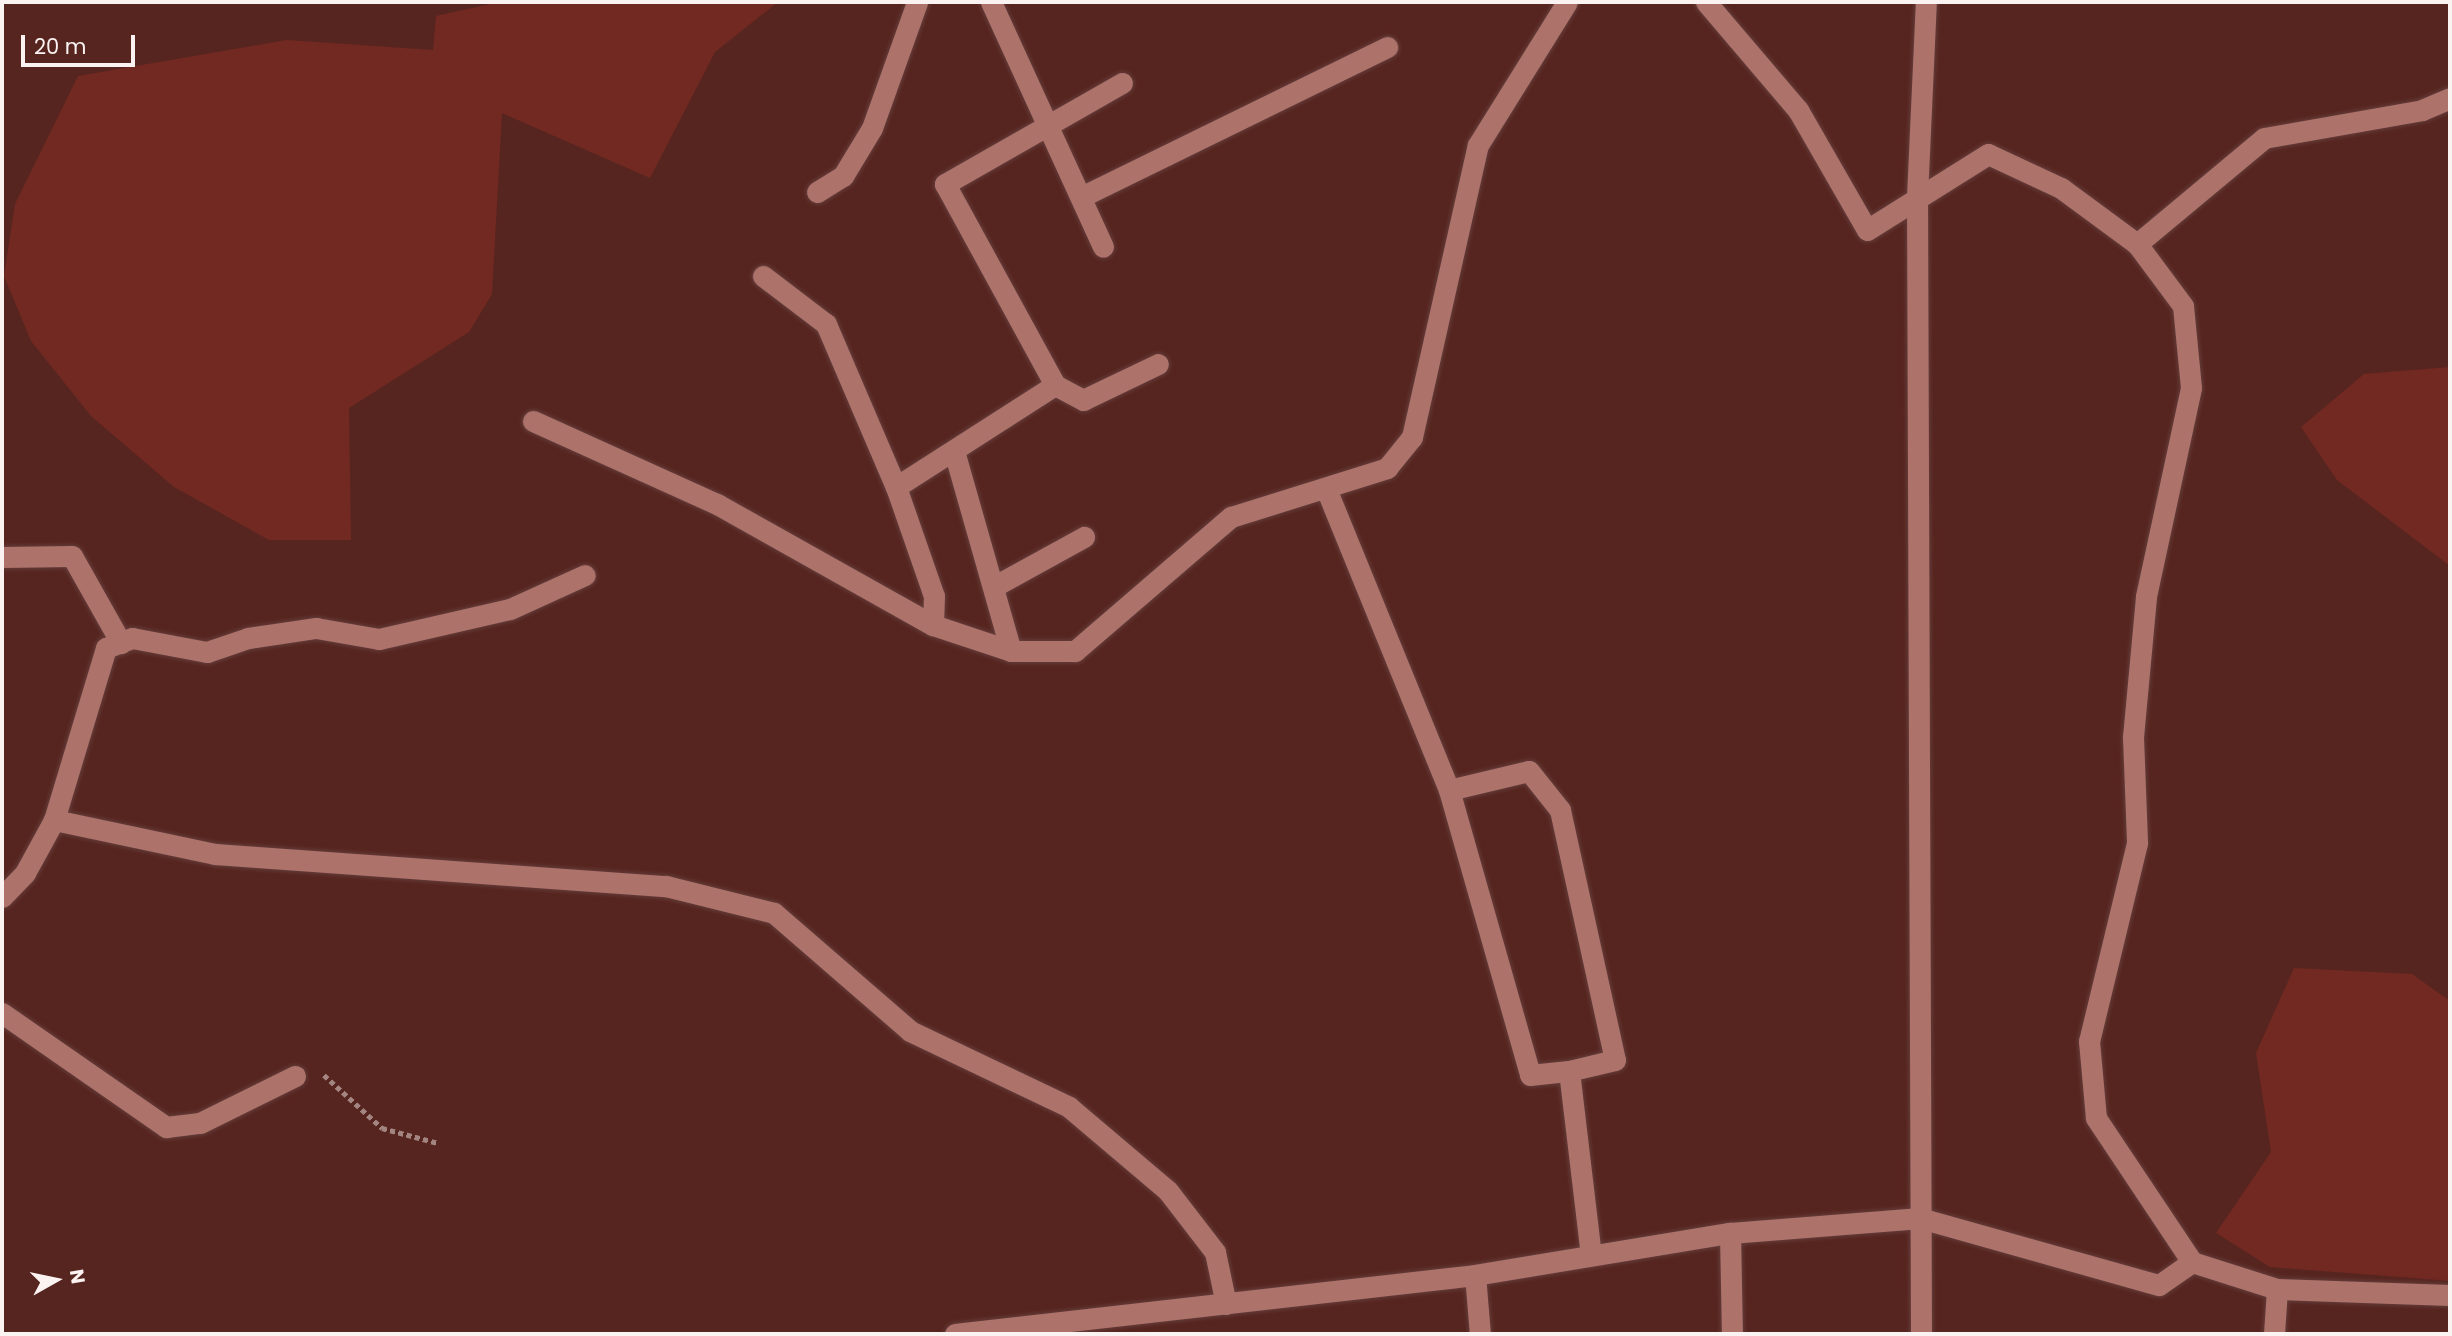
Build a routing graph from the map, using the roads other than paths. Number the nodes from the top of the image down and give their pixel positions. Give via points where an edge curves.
1 (917, 2) edge
2 (991, 2) edge
3 (1567, 2) edge
4 (1706, 2) edge
5 (1926, 2) edge
6 (1387, 47) dead end
7 (1122, 83) dead end
8 (2450, 98) edge
9 (1049, 121) junction
10 (817, 192) dead end
11 (1081, 197) junction
12 (1917, 197) junction
13 (2137, 244) junction
14 (1103, 247) dead end
15 (763, 276) dead end
16 (1158, 364) dead end
17 (1055, 385) junction
18 (533, 421) dead end
19 (954, 451) junction
20 (896, 487) junction
21 (1328, 491) junction
22 (1084, 537) dead end
23 (2, 556) edge
24 (585, 575) dead end
25 (993, 587) junction
26 (933, 625) junction
27 (121, 643) junction
28 (1011, 652) junction
29 (1448, 790) junction
30 (54, 820) junction
31 (2, 897) edge
32 (2, 1013) edge
33 (1569, 1071) junction
34 (295, 1076) road end
35 (1920, 1218) junction
36 (1730, 1233) junction
37 (1591, 1255) junction
38 (2192, 1262) junction
39 (1475, 1275) junction
40 (2277, 1289) junction
41 (2450, 1295) edge
42 (1226, 1304) junction
43 (955, 1334) edge
44 (1480, 1334) edge
45 (1732, 1334) edge
46 (1921, 1334) edge
47 (2274, 1334) edge

1 - 10 street via 872,128 843,176
2 - 9 street
3 - 21 street via 1478,145 1412,437 1387,468
4 - 12 street via 1798,110 1867,229
5 - 12 street
6 - 11 street
7 - 9 street
8 - 13 street via 2422,110 2264,138
9 - 11 street
9 - 17 street via 945,184
11 - 14 street
12 - 13 street via 1988,154 2061,188
12 - 35 street
13 - 38 street via 2183,306 2191,388 2146,597 2133,737 2137,843 2089,1041 2096,1118
15 - 20 street via 826,324
16 - 17 street via 1083,400
17 - 19 street
18 - 26 street via 717,505
19 - 20 street
19 - 25 street
20 - 26 street via 934,596
21 - 28 street via 1231,517 1075,651
21 - 29 street
22 - 25 street
23 - 27 street via 72,556
24 - 27 street via 510,609 379,639 316,628 248,638 207,652 132,638
25 - 28 street
26 - 28 street
27 - 30 street via 106,648
29 - 33 street via 1530,1075
29 - 33 street via 1529,771 1560,810 1615,1060
30 - 31 street via 25,873
30 - 42 street via 215,855 666,886 774,914 910,1031 1069,1107 1158,1182 1214,1252
32 - 34 street via 166,1128 200,1123
33 - 37 street
35 - 36 street
35 - 38 street via 2159,1285
35 - 46 street
36 - 37 street
36 - 45 street
37 - 39 street
38 - 40 street
39 - 42 street
39 - 44 street
40 - 41 street
40 - 47 street
42 - 43 street

